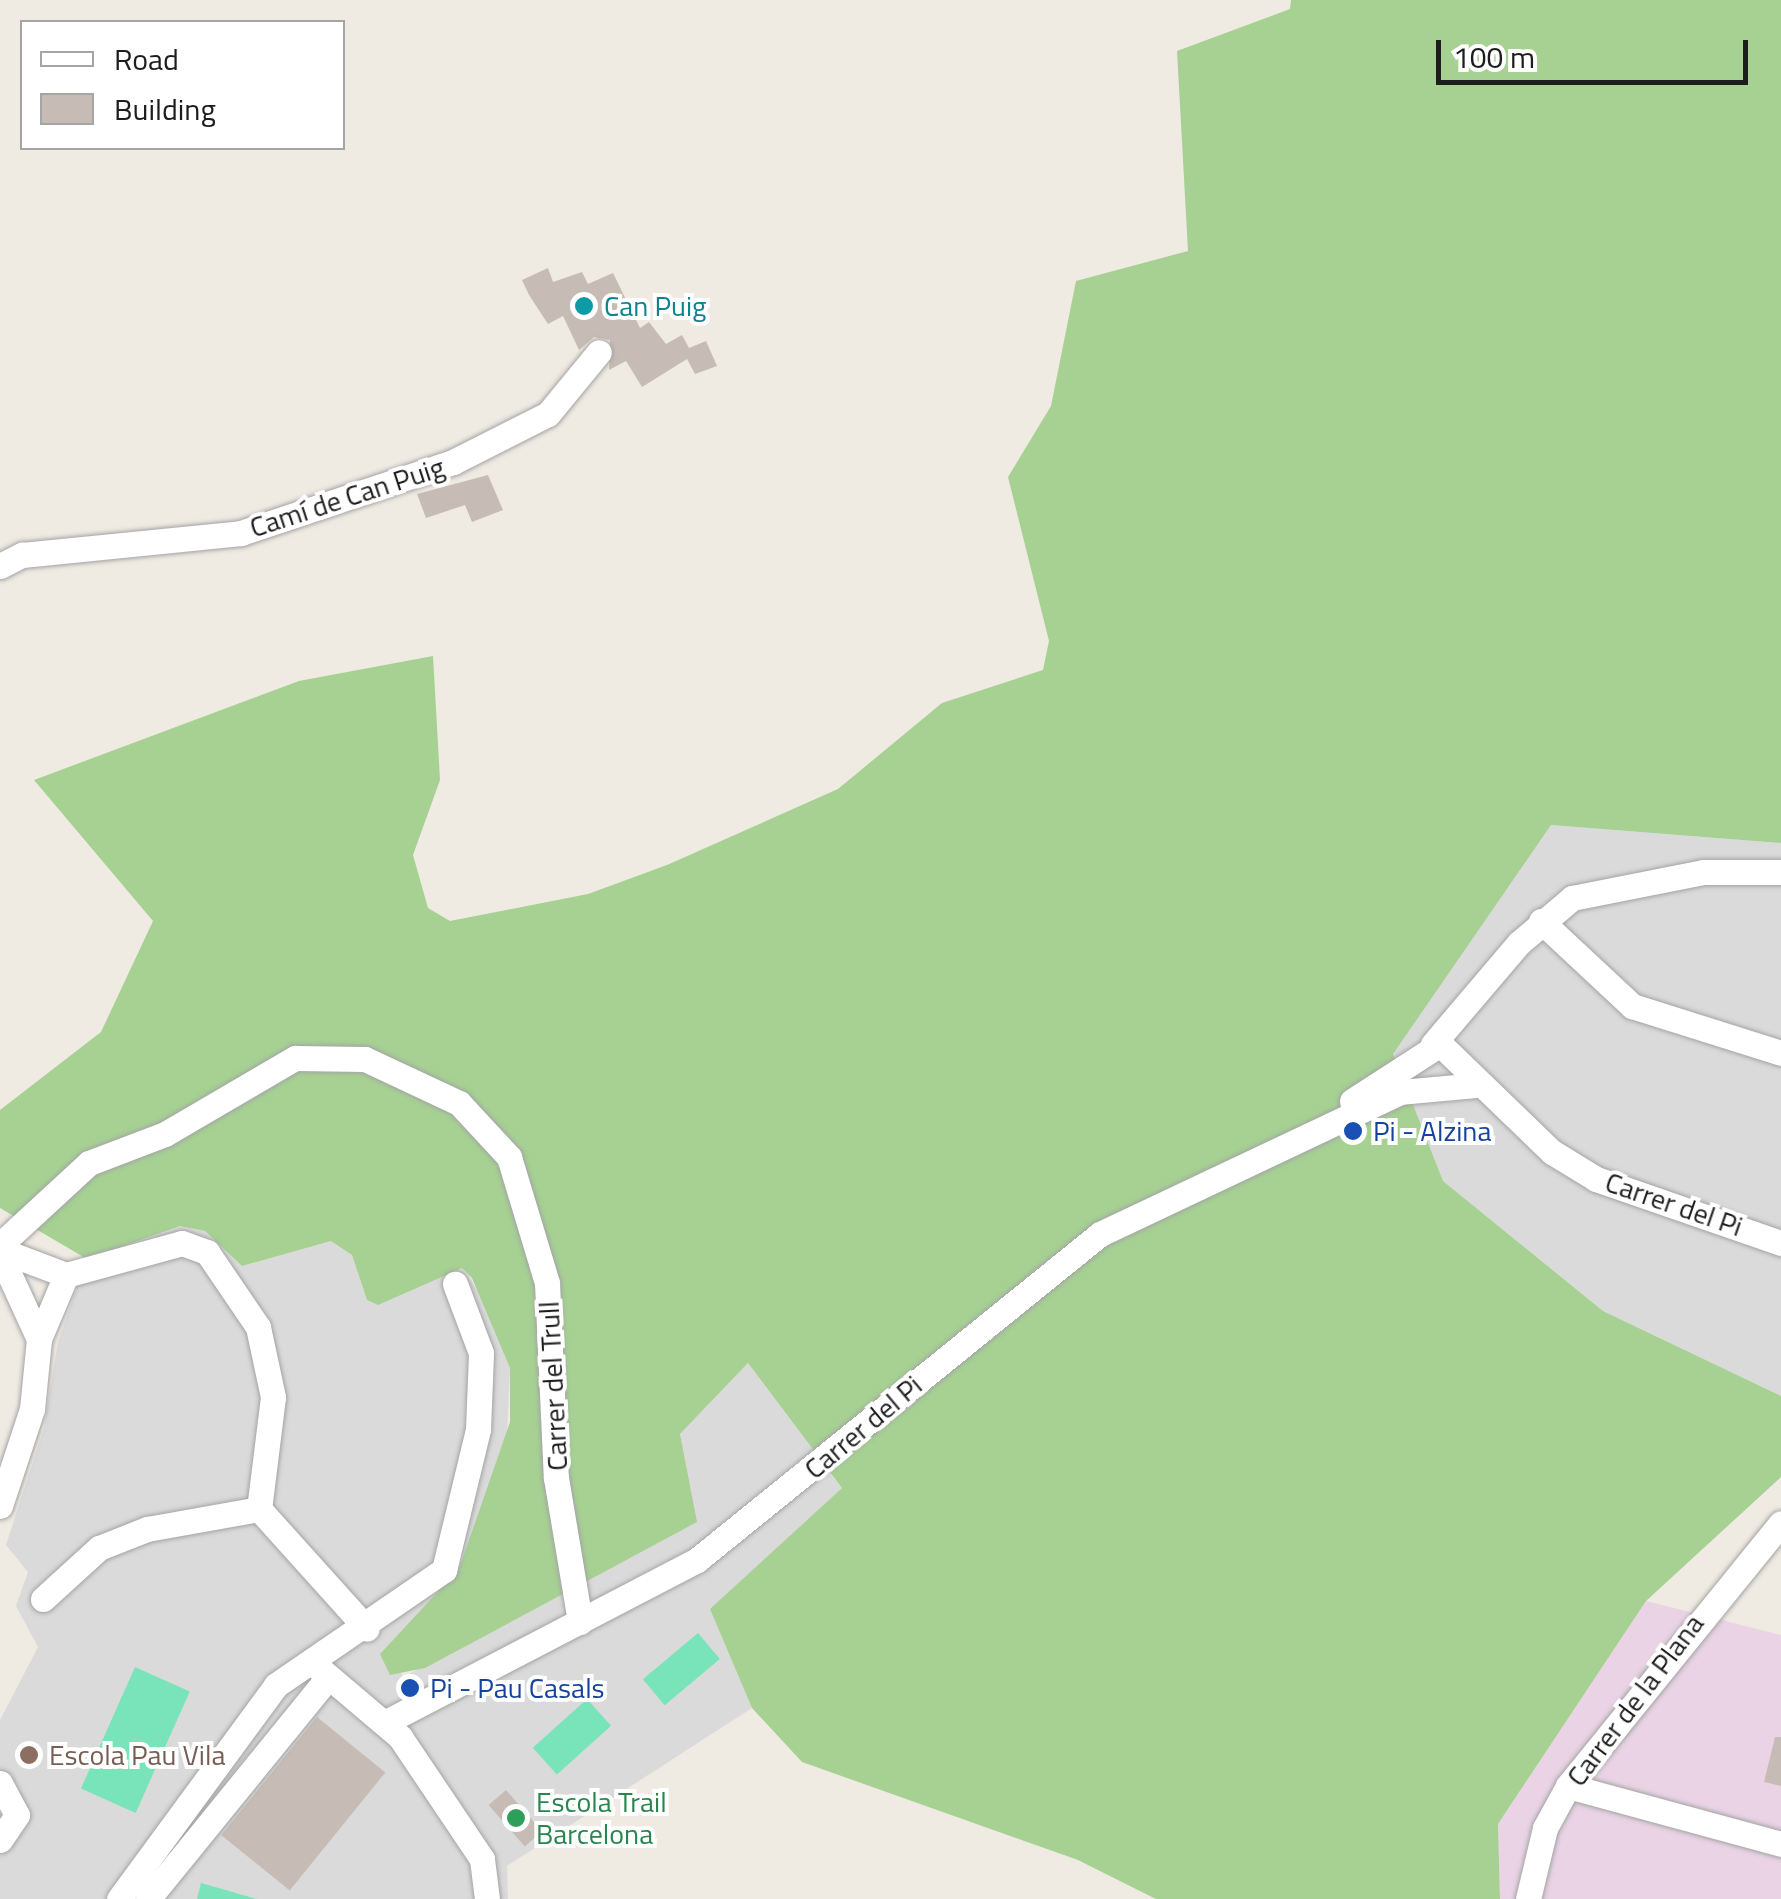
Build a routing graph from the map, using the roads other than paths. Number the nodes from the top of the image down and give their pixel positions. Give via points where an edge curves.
1 (599, 352) dead end
2 (0, 566) edge
3 (1781, 872) edge
4 (1541, 921) junction
5 (1441, 1052) junction
6 (1781, 1053) edge
7 (1439, 1082) junction
8 (1477, 1085) junction
9 (1330, 1121) junction
10 (1781, 1243) edge
11 (0, 1250) edge
12 (66, 1275) junction
13 (455, 1284) dead end
14 (39, 1339) junction
15 (0, 1506) edge
16 (259, 1508) junction
17 (1781, 1523) edge
18 (43, 1599) dead end
19 (580, 1622) junction
20 (367, 1629) junction
21 (320, 1672) junction
22 (386, 1722) junction
23 (0, 1783) edge
24 (1568, 1786) junction
25 (0, 1840) edge
26 (1781, 1844) edge
27 (119, 1899) edge
28 (148, 1899) edge
29 (487, 1899) edge
30 (1528, 1899) edge

1 - 2 street, Camí de Can Puig via 562,403 492,446 278,522
3 - 4 street via 1703,872 1595,889
4 - 5 street
4 - 6 street via 1632,1006
5 - 7 street
5 - 7 street via 1418,1068
5 - 8 street, Carrer del Pi
5 - 9 street, Carrer del Pi
7 - 8 street, Carrer del Pi
7 - 9 street, Carrer del Pi
8 - 10 street, Carrer del Pi via 1596,1179
9 - 19 street, Carrer del Pi via 1064,1258 715,1547
11 - 12 street
11 - 14 street
11 - 19 street, Carrer del Trull via 78,1170 165,1134 296,1058 365,1059 458,1103 509,1157 547,1283 556,1478
12 - 14 street
12 - 16 street via 182,1243 207,1252 258,1327 273,1397
13 - 20 street via 480,1353 464,1510 444,1570
14 - 15 street via 32,1410
16 - 18 street via 147,1529 98,1548
16 - 20 street
17 - 24 street, Carrer de la Plana
19 - 22 street, Carrer del Pi
20 - 21 street
21 - 22 street
21 - 27 street via 265,1697
21 - 28 street
22 - 29 street via 482,1859
23 - 25 street via 17,1814
24 - 26 street
24 - 30 street, Carrer de la Plana via 1545,1828

